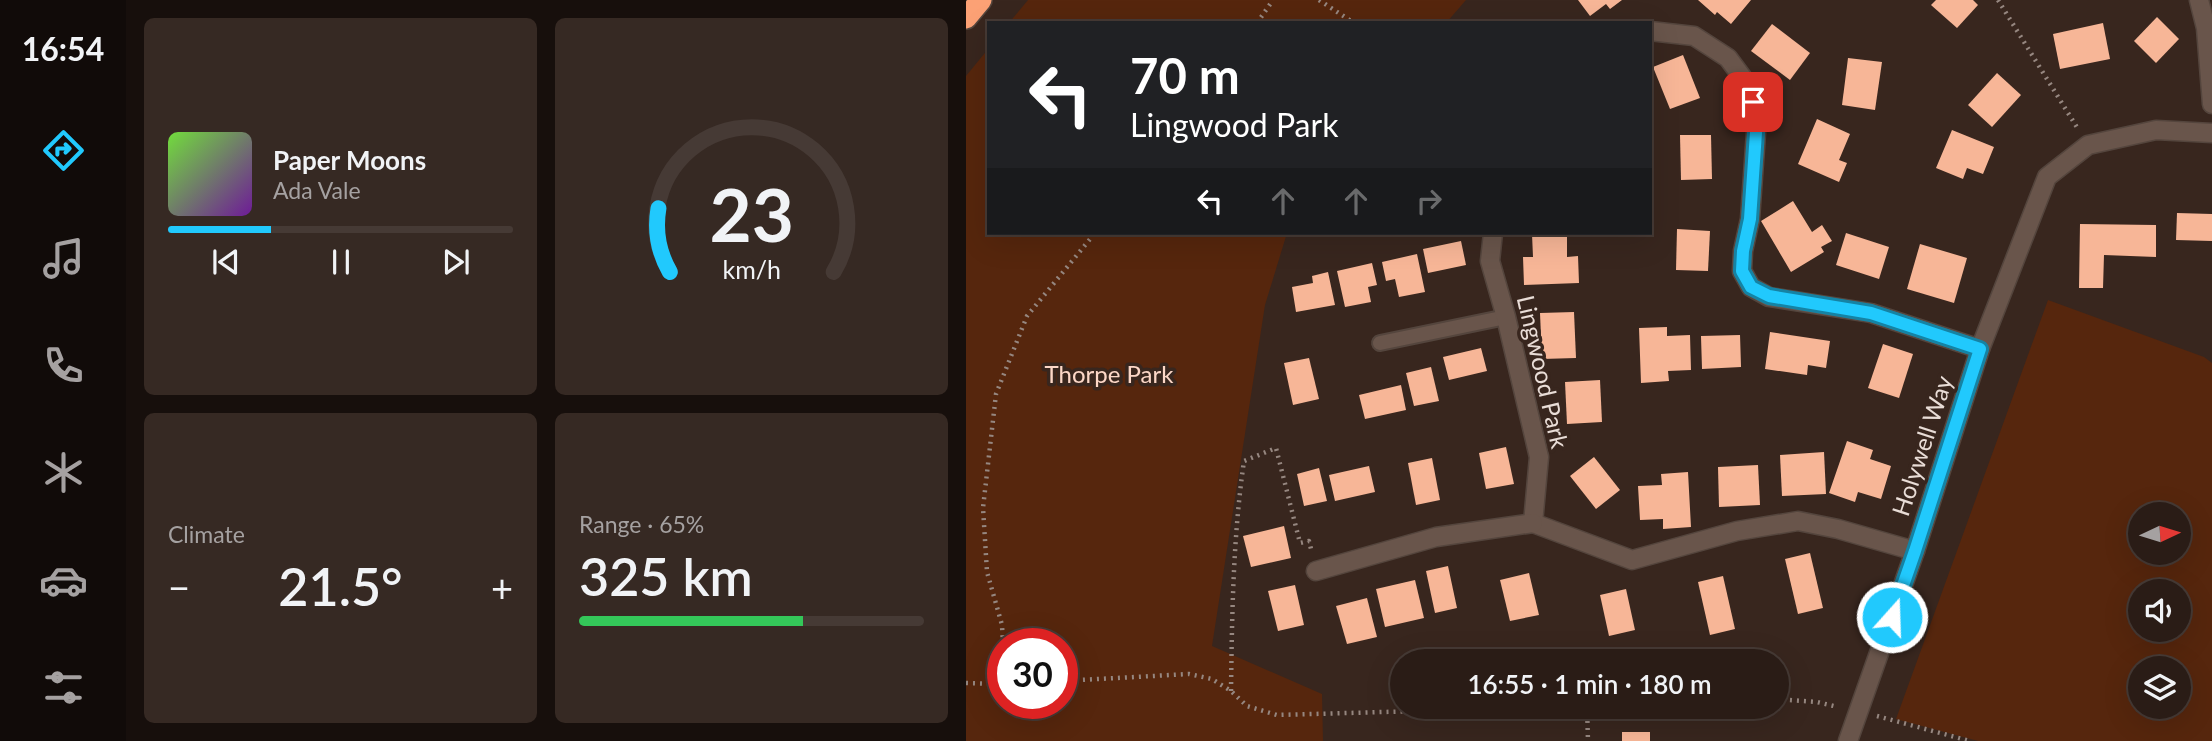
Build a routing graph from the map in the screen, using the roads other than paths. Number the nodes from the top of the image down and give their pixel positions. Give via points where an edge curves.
1 (981, 0) edge
2 (2199, 0) edge
3 (966, 18) edge
4 (1652, 31) edge
5 (2212, 104) edge
6 (2212, 132) edge
7 (1493, 235) edge
8 (1506, 317) junction
9 (1380, 343) dead end
10 (1980, 349) junction
11 (1534, 523) junction
12 (1915, 551) junction
13 (1316, 570) road end
14 (1848, 741) edge

1 - 3 highway
2 - 5 street
4 - 10 street via 1694,36 1727,58 1748,85 1757,118 1742,271 1751,287 1769,296 1871,313
6 - 10 street, Holywell Way via 2156,130 2088,145 2048,177
7 - 8 street, Lingwood Park via 1490,261
8 - 9 lane
8 - 11 street, Lingwood Park via 1539,457
10 - 12 street, Holywell Way
11 - 12 street via 1632,559 1737,531 1798,521
11 - 13 street via 1436,537
12 - 14 street, Holywell Way

